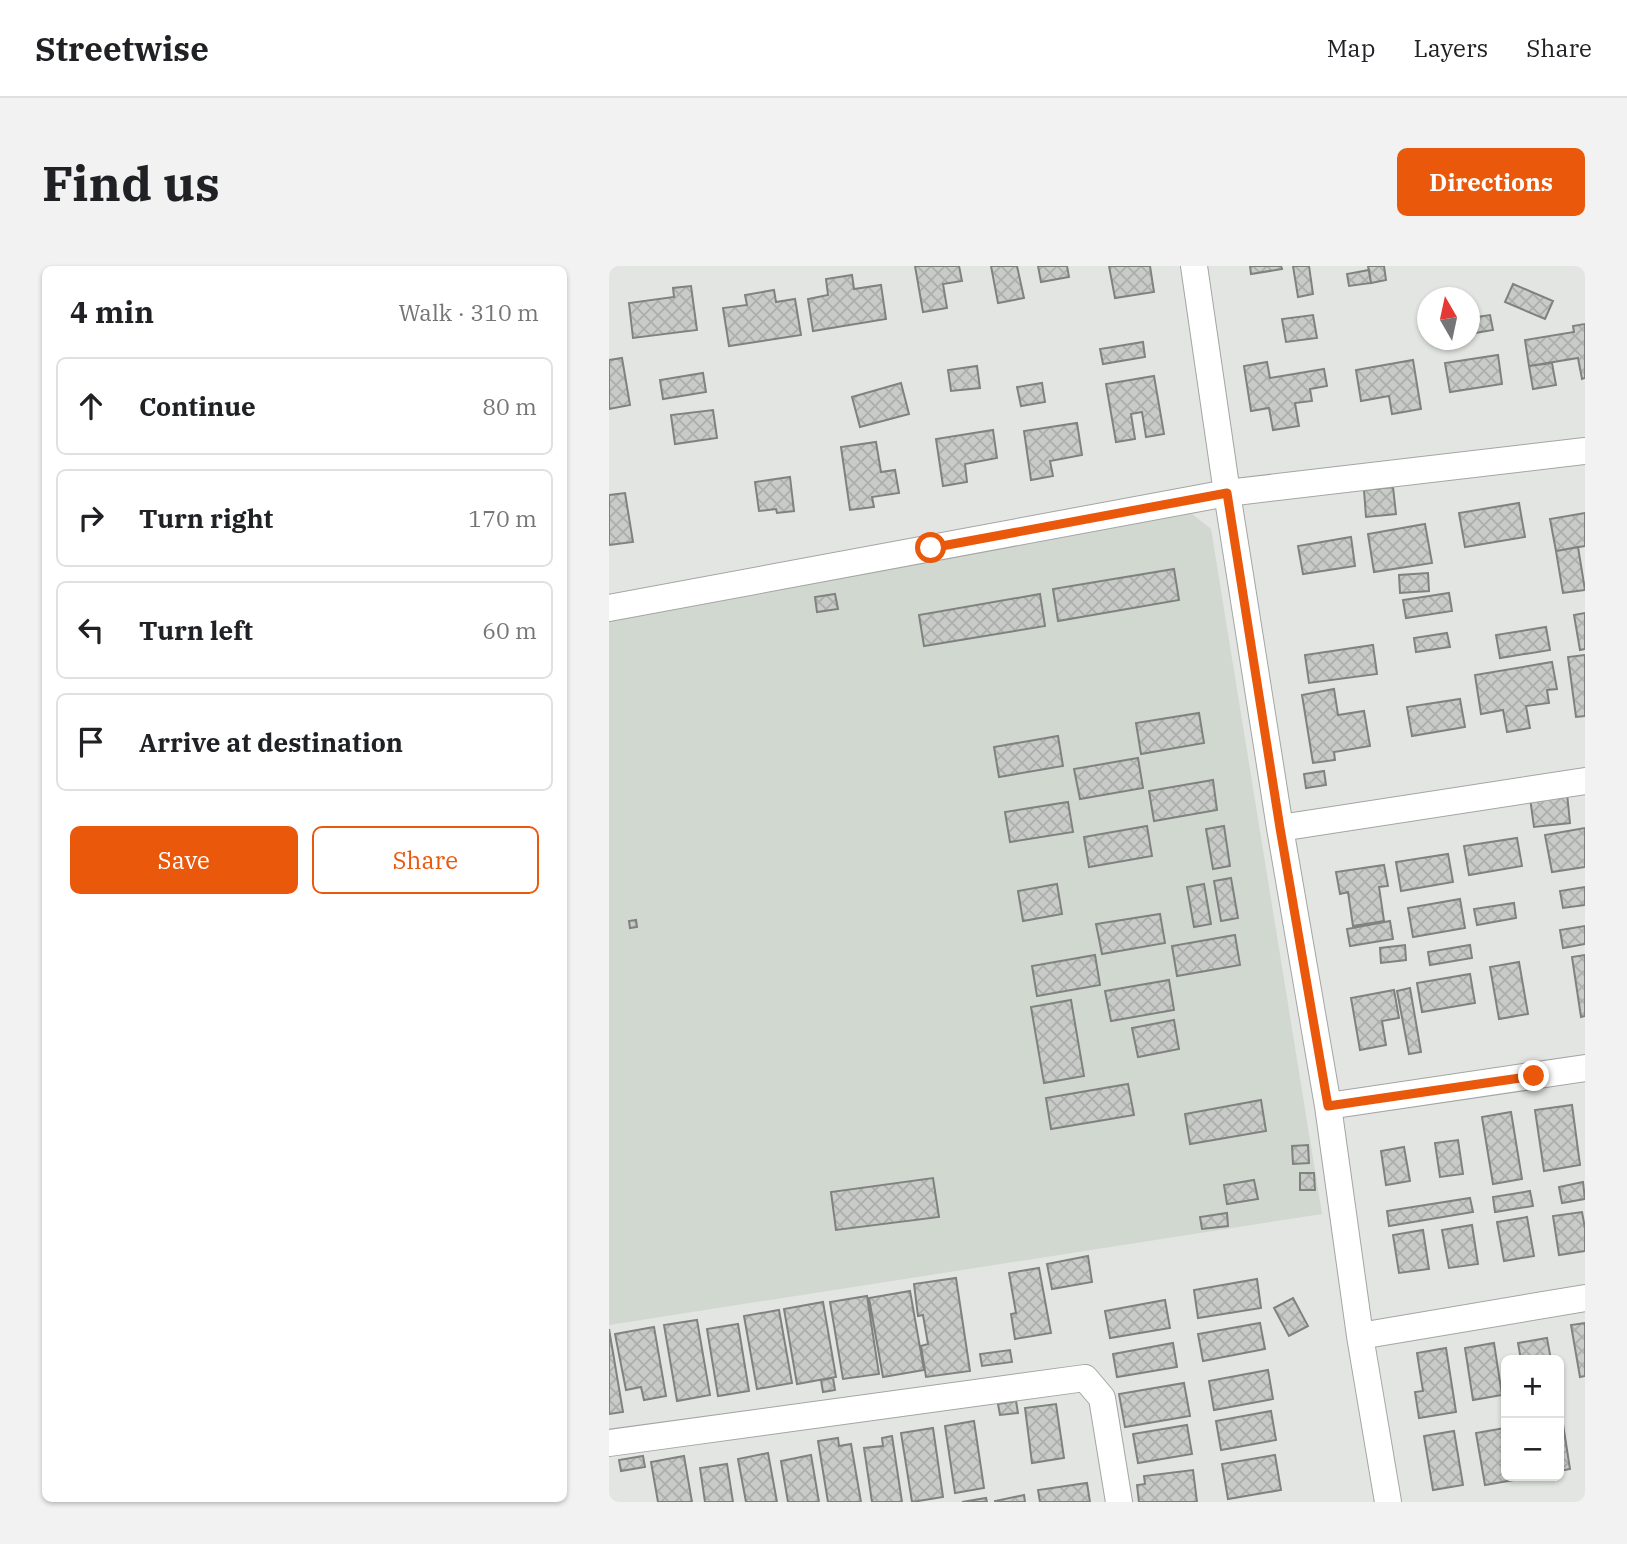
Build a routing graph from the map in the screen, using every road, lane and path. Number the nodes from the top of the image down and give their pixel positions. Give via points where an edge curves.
1 (1194, 266) edge
2 (1585, 451) edge
3 (1227, 493) junction
4 (609, 608) edge
5 (1585, 781) edge
6 (1280, 828) junction
7 (1585, 1068) edge
8 (1328, 1106) junction
9 (1585, 1298) edge
10 (1360, 1336) junction
11 (609, 1443) edge
12 (1119, 1502) edge
13 (1388, 1502) edge

1 - 3 street
2 - 3 street
3 - 4 street
3 - 6 street
5 - 6 street
6 - 8 street
7 - 8 street
8 - 10 street
9 - 10 street
10 - 13 street
11 - 12 street via 1084,1378 1102,1398

